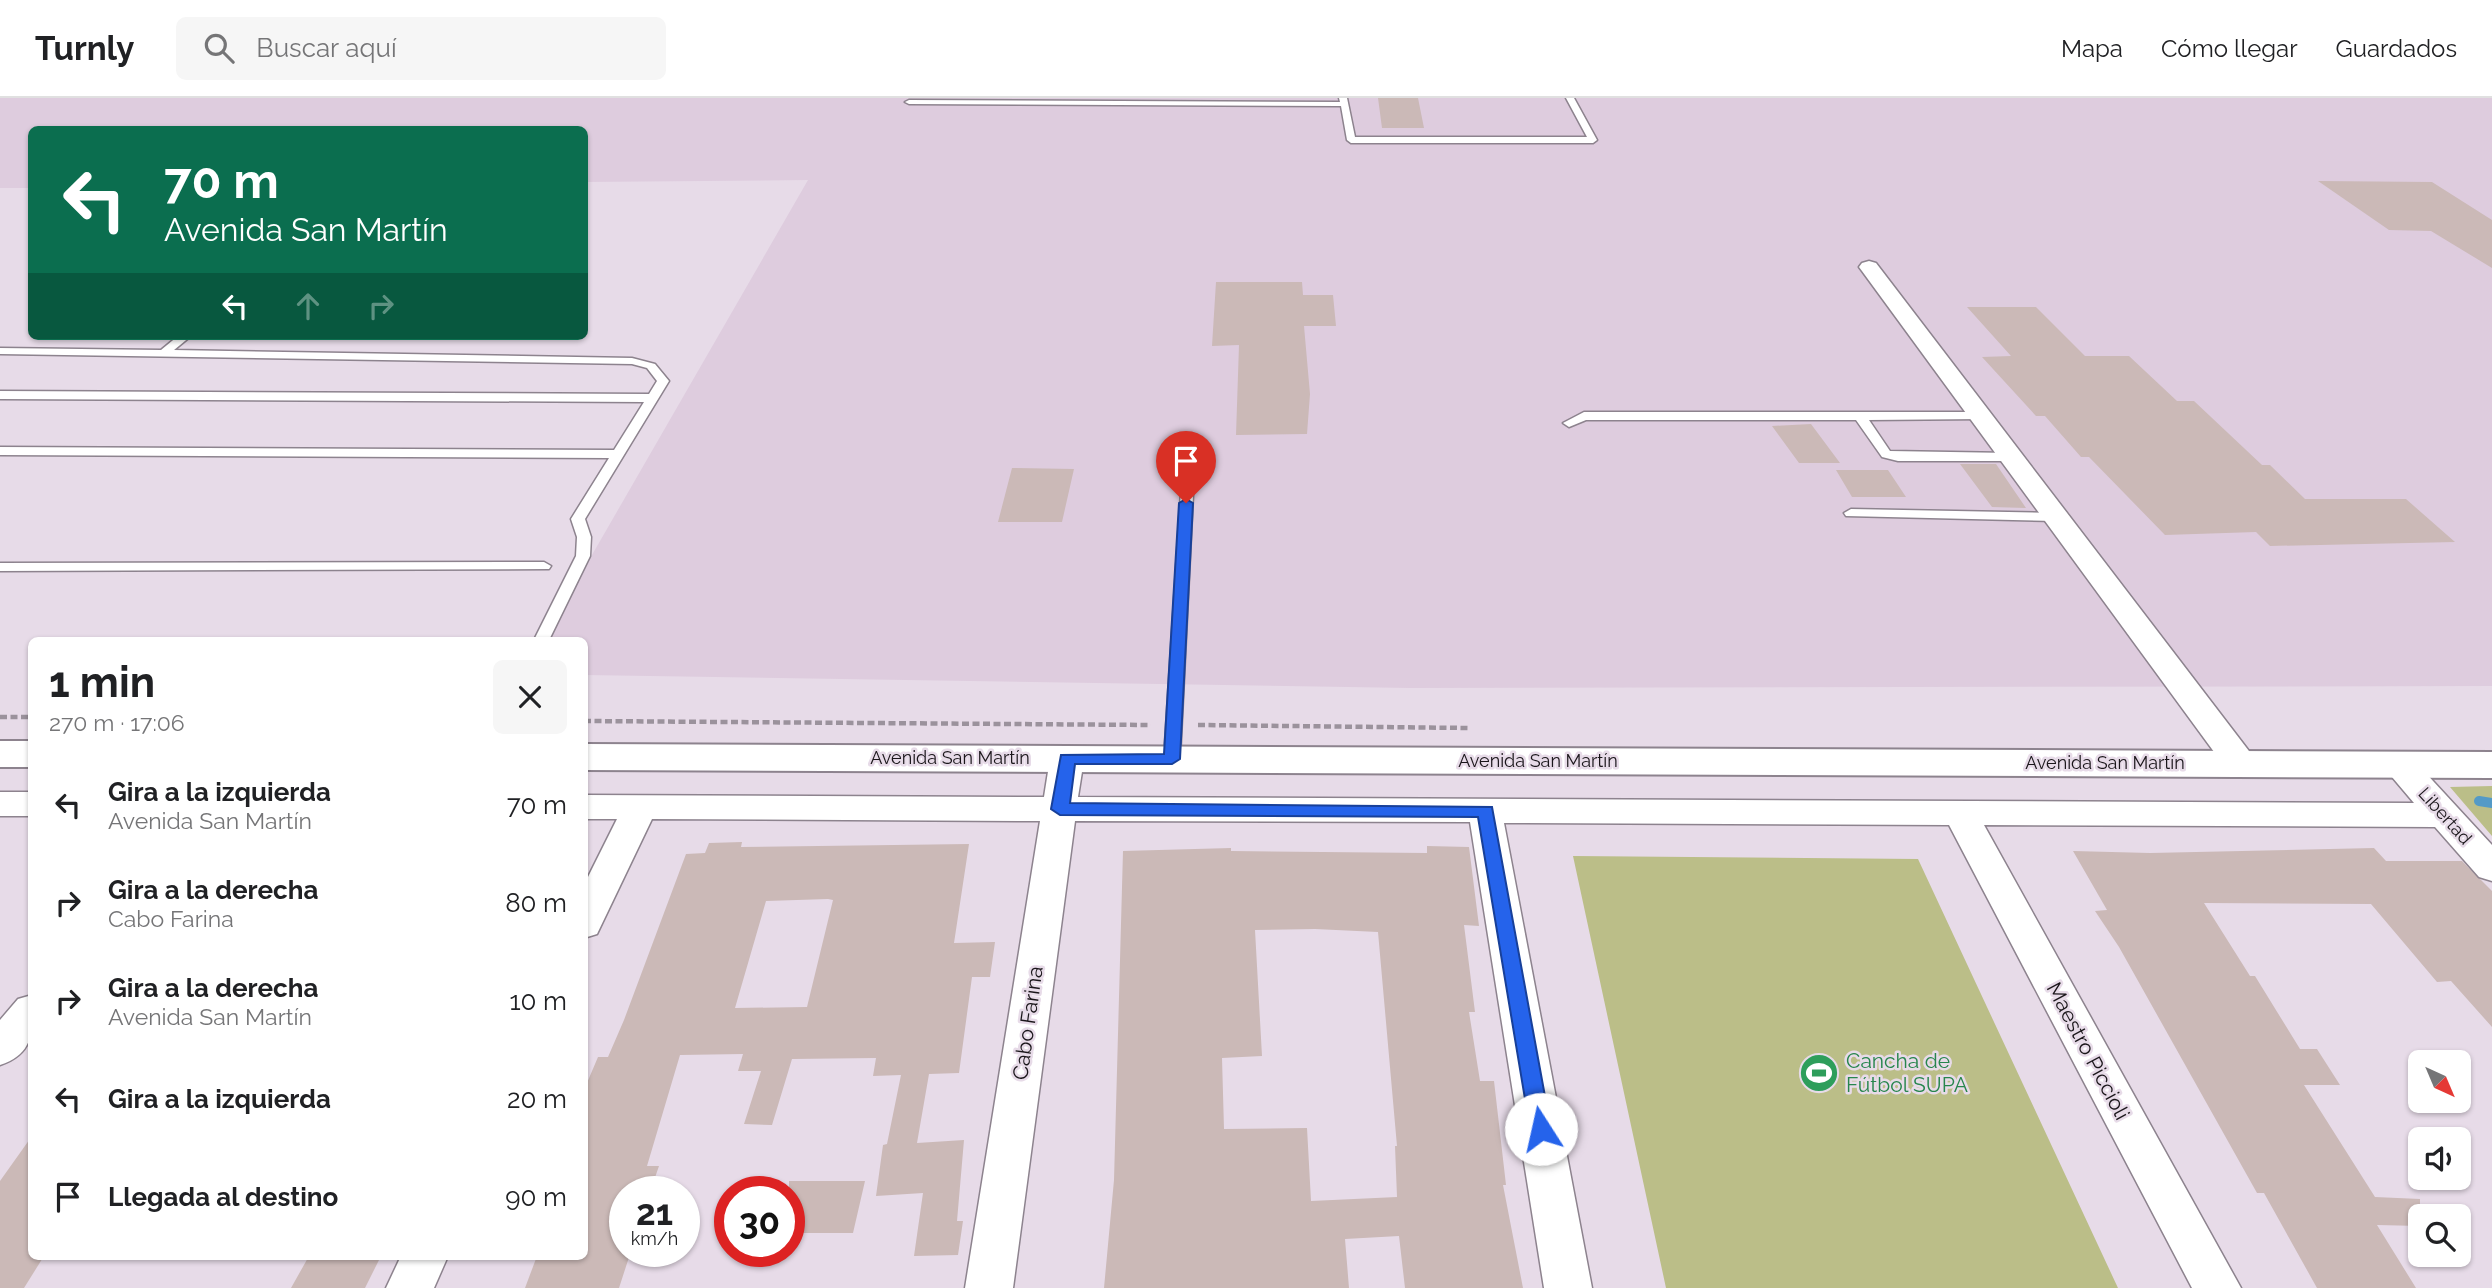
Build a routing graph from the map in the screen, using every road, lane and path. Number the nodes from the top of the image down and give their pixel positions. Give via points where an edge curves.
1 (912, 98) edge
2 (1570, 98) edge
3 (1124, 101) edge
4 (1222, 101) edge
5 (1344, 101) edge
6 (1869, 267) dead end
7 (180, 340) edge
8 (0, 351) edge
9 (164, 353) junction
10 (0, 395) edge
11 (653, 398) junction
12 (1860, 416) junction
13 (1980, 416) junction
14 (1569, 423) dead end
15 (0, 451) edge
16 (618, 454) junction
17 (2011, 457) junction
18 (1188, 475) dead end
19 (1851, 513) dead end
20 (2056, 517) junction
21 (544, 566) dead end
22 (0, 567) edge
23 (542, 637) edge
24 (0, 717) edge
25 (28, 717) edge
26 (588, 721) edge
27 (1479, 728) dead end
28 (1172, 742) junction
29 (0, 754) edge
30 (28, 754) edge
31 (588, 757) edge
32 (1067, 759) junction
33 (2240, 764) junction
34 (2398, 764) junction
35 (2492, 765) edge
36 (0, 804) edge
37 (28, 804) edge
38 (588, 807) edge
39 (640, 807) junction
40 (1060, 809) junction
41 (1485, 811) junction
42 (1959, 813) junction
43 (2444, 815) junction
44 (2492, 868) edge
45 (588, 916) edge
46 (28, 1015) edge
47 (0, 1049) edge
48 (423, 1260) edge
49 (410, 1288) edge
50 (989, 1288) edge
51 (1568, 1288) edge
52 (2217, 1288) edge

1 - 3 lane via 909,102
2 - 5 lane via 1592,140 1351,139
3 - 4 lane
4 - 5 lane
6 - 13 street
7 - 9 lane
8 - 9 lane
9 - 11 lane via 632,361 660,374 663,381
10 - 11 lane
11 - 16 lane
12 - 13 lane
12 - 14 lane via 1584,416
12 - 17 lane via 1886,454
13 - 17 street
15 - 16 lane
16 - 23 lane via 578,519 586,546 583,556
17 - 20 street
18 - 28 lane
19 - 20 lane
20 - 33 street
21 - 22 lane
24 - 25 path
26 - 28 path
27 - 28 path
28 - 32 street, Avenida San Martín
28 - 33 street, Avenida San Martín
29 - 30 street
31 - 32 street, Avenida San Martín
32 - 40 street, Cabo Farina
33 - 34 street, Avenida San Martín
34 - 35 street, Avenida San Martín
34 - 43 street, Libertad
36 - 37 street
38 - 39 street
39 - 40 street
39 - 45 street
40 - 41 street
40 - 50 street, Cabo Farina
41 - 42 street
41 - 51 street
42 - 43 street
42 - 52 street, Maestro Piccioli
43 - 44 street, Libertad
46 - 47 street
48 - 49 street

